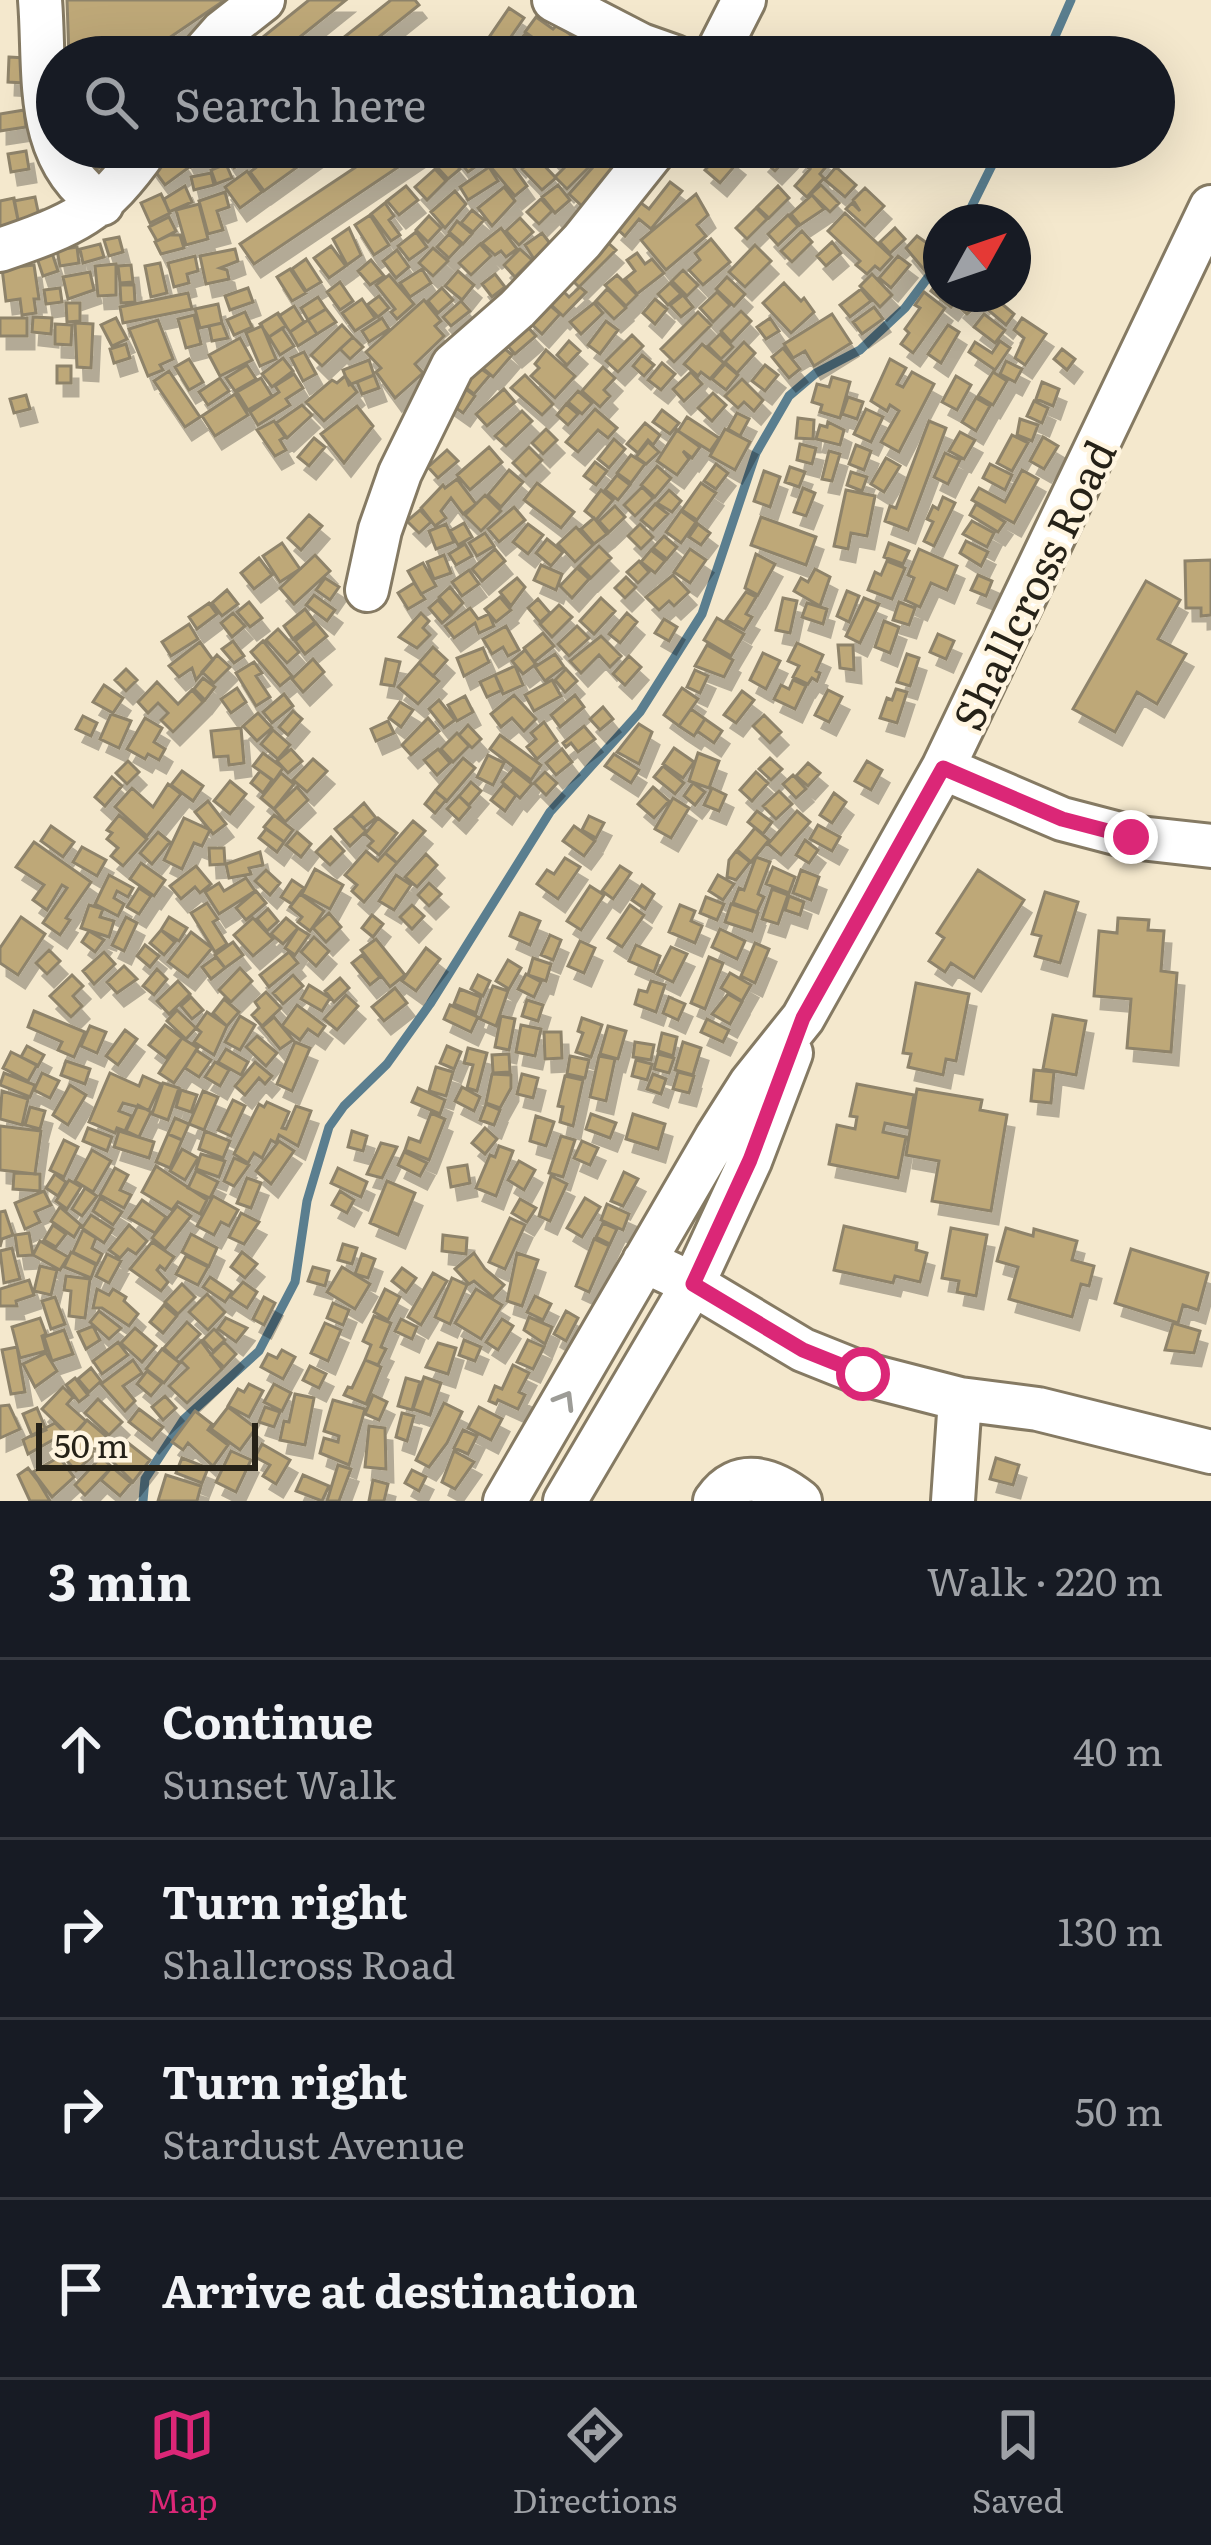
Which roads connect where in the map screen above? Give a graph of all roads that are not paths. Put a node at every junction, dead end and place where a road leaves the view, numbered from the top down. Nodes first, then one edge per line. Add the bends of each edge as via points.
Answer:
1 (40, 0) edge
2 (263, 0) edge
3 (554, 0) edge
4 (744, 0) edge
5 (42, 36) edge
6 (218, 36) edge
7 (624, 36) edge
8 (726, 36) edge
9 (64, 168) edge
10 (131, 168) edge
11 (640, 168) edge
12 (102, 204) junction
13 (1211, 207) edge
14 (0, 250) edge
15 (368, 590) dead end
16 (943, 768) junction
17 (1211, 846) edge
18 (803, 1018) junction
19 (644, 1261) junction
20 (693, 1284) junction
21 (960, 1399) junction
22 (1211, 1452) edge
23 (505, 1501) edge
24 (565, 1501) edge
25 (715, 1501) edge
26 (800, 1501) edge
27 (953, 1501) edge

1 - 5 street
2 - 6 street
3 - 7 street
4 - 8 street
9 - 12 street
10 - 12 street
11 - 15 street via 582,241 453,365 400,473
12 - 14 street
13 - 16 street, Shallcross Road
16 - 17 street via 1062,819
16 - 18 street, Shallcross Road
18 - 19 street, Shallcross Road via 751,1083
18 - 20 street, Shallcross Road
19 - 20 street
23 -> 19 street, Shallcross Road
20 - 21 street via 803,1350
20 - 24 street, Shallcross Road
21 - 22 street via 1038,1409
21 - 27 street
25 - 26 street via 741,1479 763,1478

